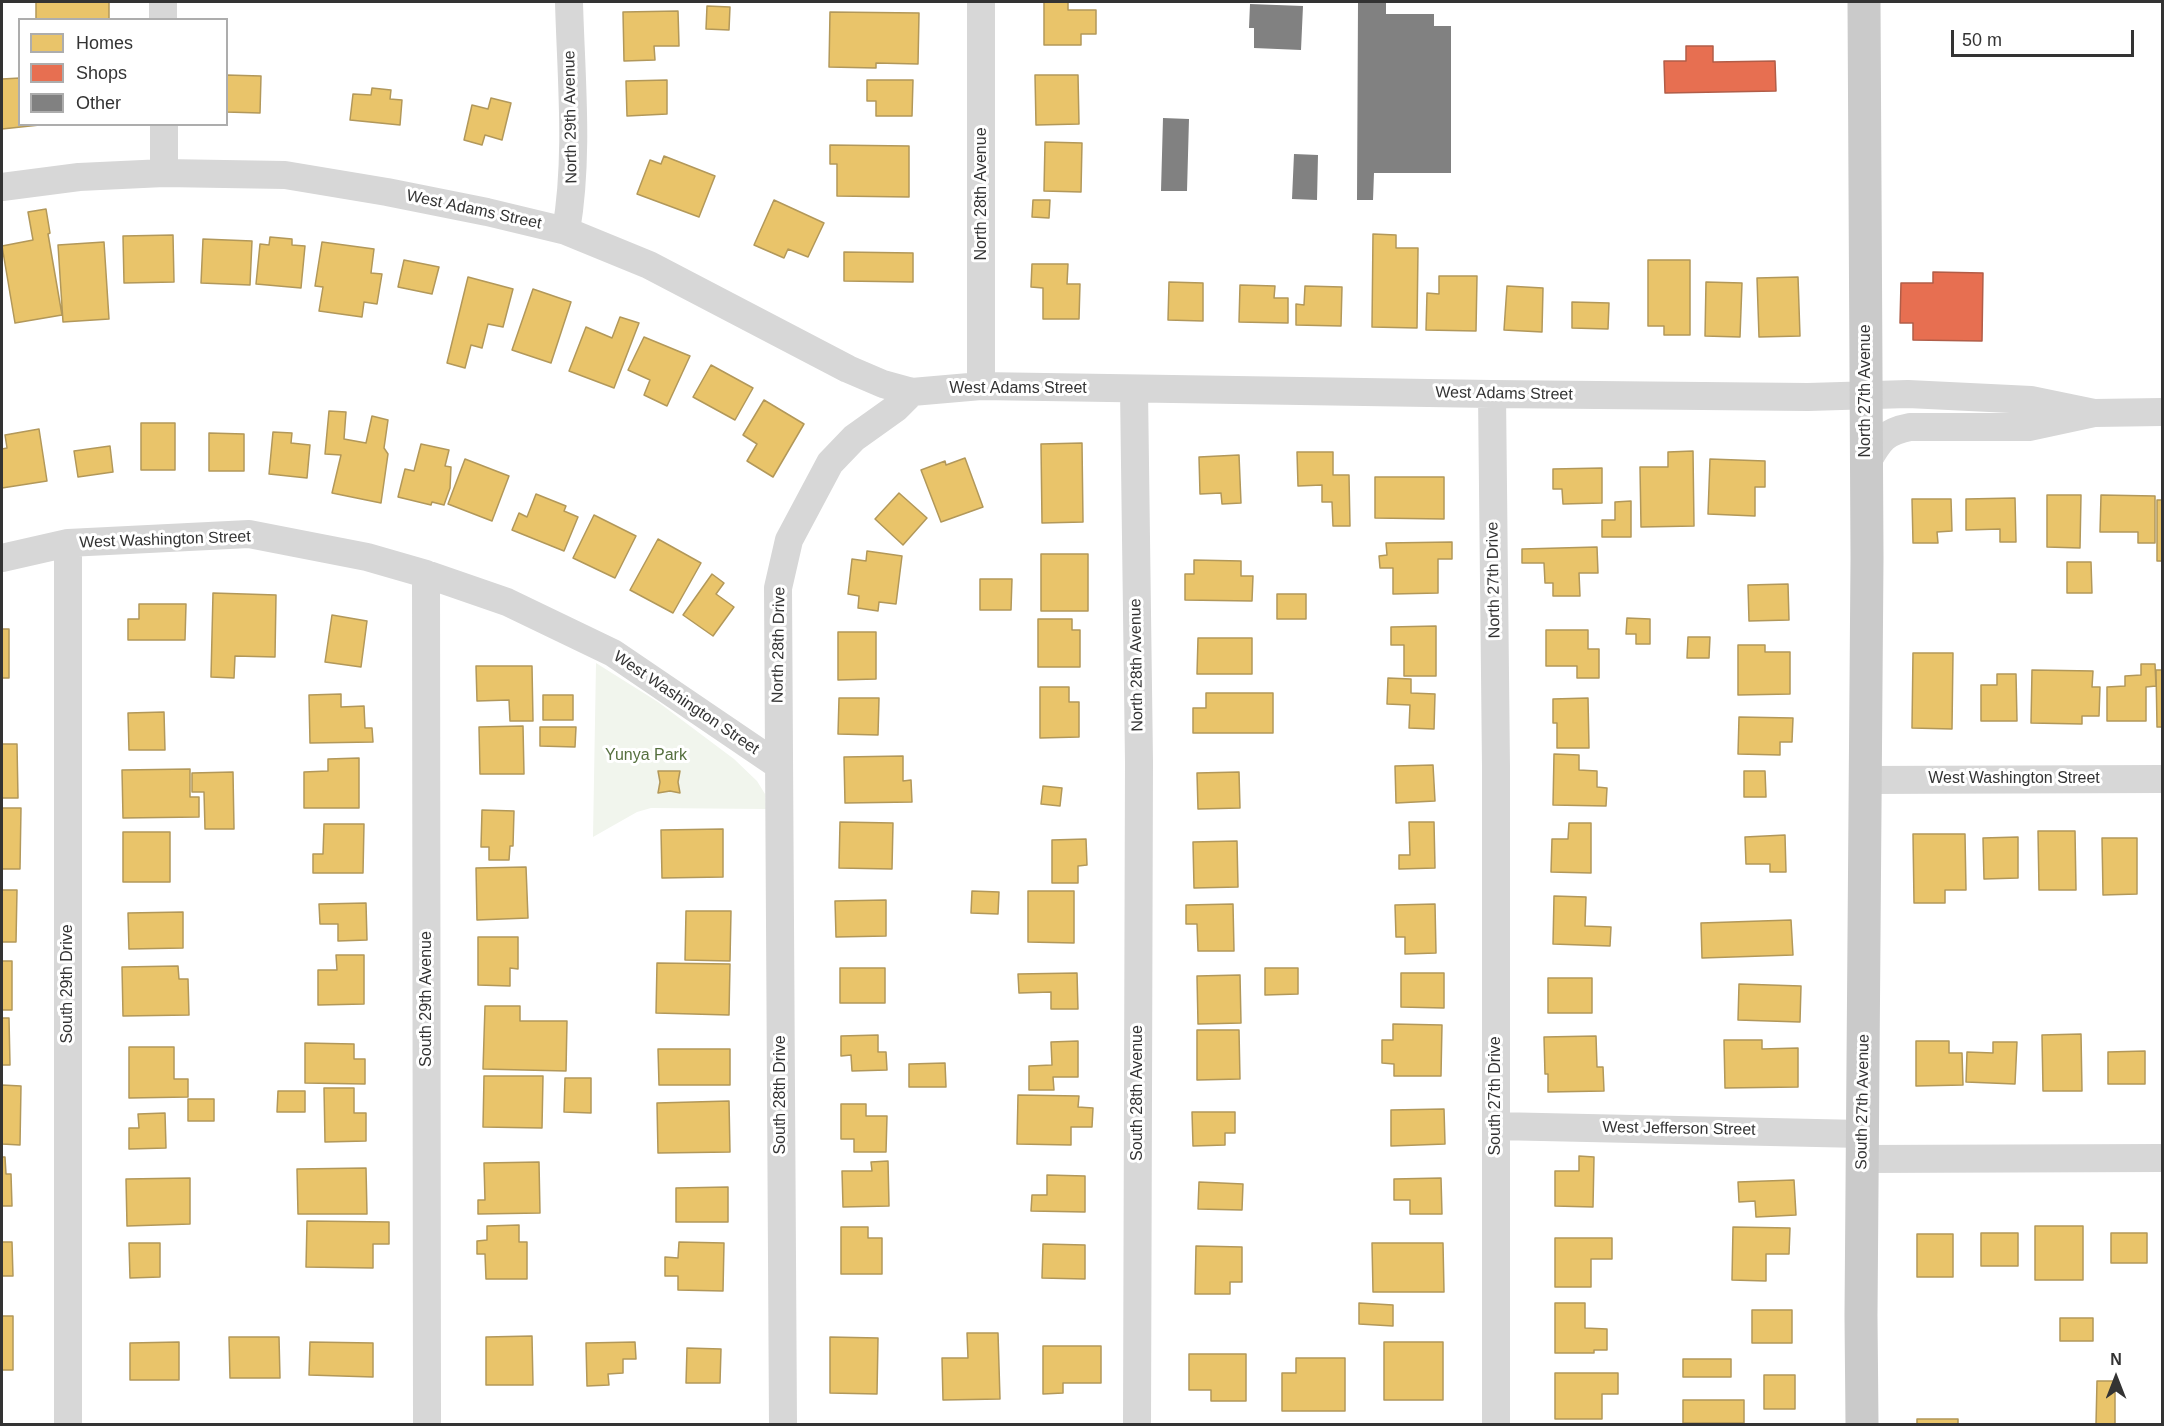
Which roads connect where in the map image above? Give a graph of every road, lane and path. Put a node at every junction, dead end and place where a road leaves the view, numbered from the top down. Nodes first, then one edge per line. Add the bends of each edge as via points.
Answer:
1 (164, 2) edge
2 (569, 2) edge
3 (981, 2) edge
4 (1864, 2) edge
5 (163, 18) edge
6 (164, 126) edge
7 (164, 173) junction
8 (2, 187) edge
9 (566, 231) junction
10 (981, 386) junction
11 (1134, 389) junction
12 (912, 392) junction
13 (1492, 394) junction
14 (1865, 395) junction
15 (2163, 412) edge
16 (2094, 413) junction
17 (1866, 464) junction
18 (68, 543) junction
19 (2, 558) edge
20 (426, 574) junction
21 (1139, 762) joint
22 (778, 765) junction
23 (1496, 767) joint
24 (2163, 779) edge
25 (1866, 780) junction
26 (1496, 1126) junction
27 (1863, 1146) junction
28 (2163, 1158) edge
29 (68, 1425) edge
30 (427, 1425) edge
31 (783, 1425) edge
32 (1137, 1425) edge
33 (1496, 1425) edge
34 (1862, 1425) edge

1 - 5 street
2 - 9 street, North 29th Avenue via 572,134 571,201
3 - 10 street, North 28th Avenue
4 - 14 main road, North 27th Avenue
6 - 7 street
7 - 8 street, West Adams Street via 78,177
7 - 9 street, West Adams Street via 285,175 387,192
9 - 12 street, West Adams Street via 649,265 848,369
10 - 11 street, West Adams Street
10 - 12 street, West Adams Street
11 - 13 street, West Adams Street
11 - 21 street, North 28th Avenue
12 - 22 street, North 28th Drive via 854,438 831,463 789,540 778,588
13 - 14 street, West Adams Street
13 - 23 street, North 27th Drive
14 - 16 street, West Adams Street via 2031,400
14 - 17 main road, North 27th Avenue
15 - 16 street, West Adams Street
16 - 17 street, West Adams Street via 2029,427 1895,429 1877,446
17 - 25 main road, North 27th Avenue
18 - 19 street, West Washington Street
18 - 20 street, West Washington Street via 249,534 367,557
18 - 29 street, South 29th Drive
20 - 22 street, West Washington Street via 507,602 613,653
20 - 30 street, South 29th Avenue
21 - 32 street, South 28th Avenue
22 - 31 street, South 28th Drive
23 - 26 street, South 27th Drive
24 - 25 street, West Washington Street
25 - 27 main road, South 27th Avenue
26 - 27 street, West Jefferson Street
26 - 33 street, South 27th Drive
27 - 28 street, West Jefferson Street
27 - 34 main road, South 27th Avenue

